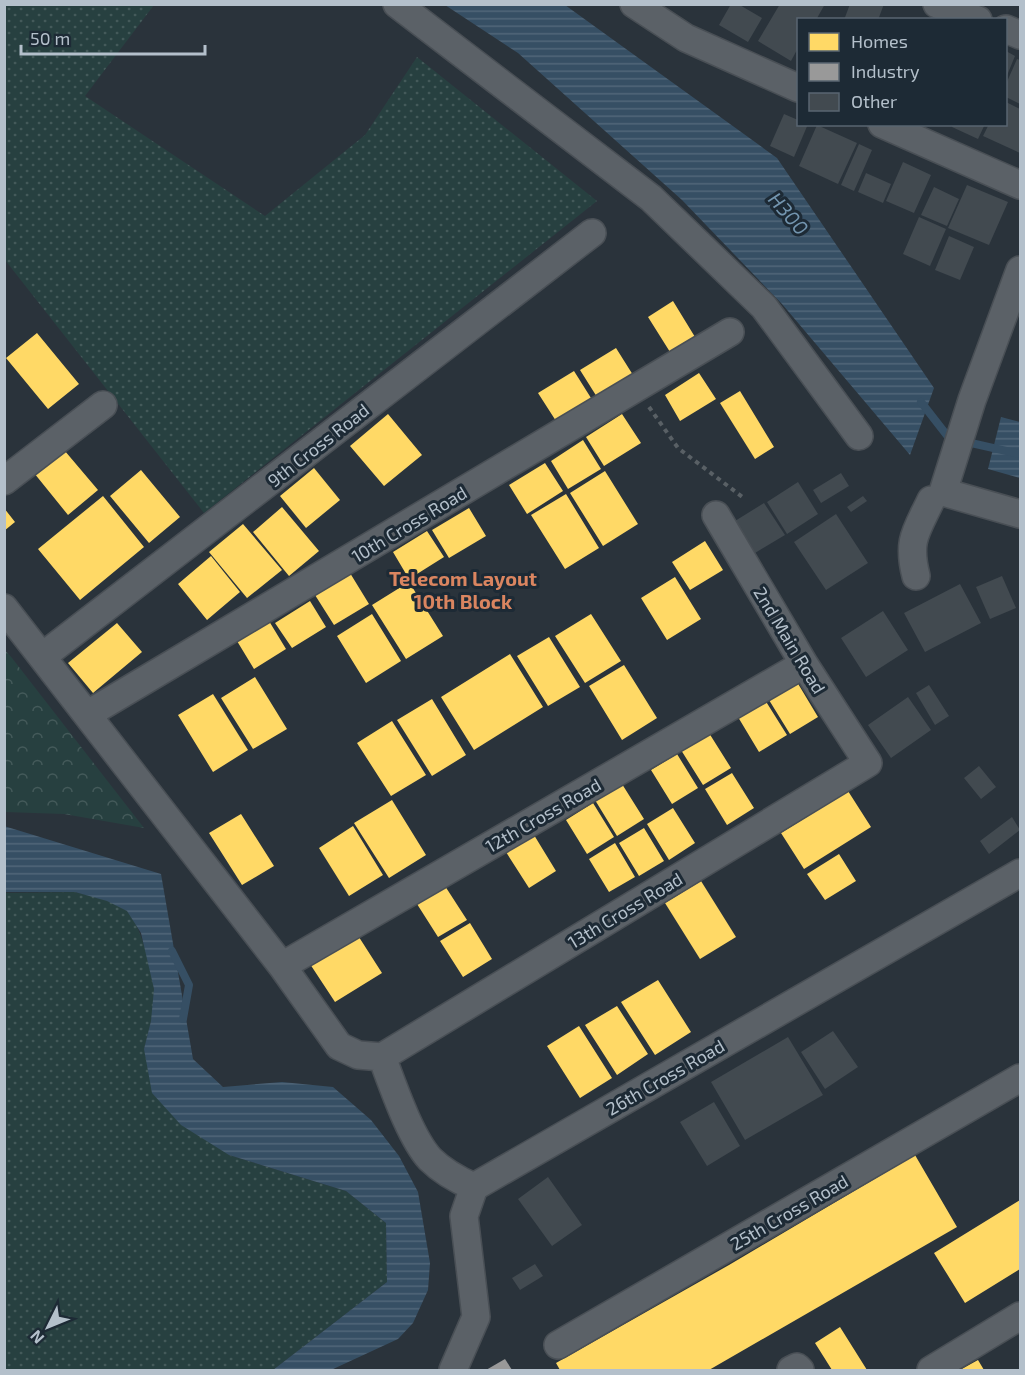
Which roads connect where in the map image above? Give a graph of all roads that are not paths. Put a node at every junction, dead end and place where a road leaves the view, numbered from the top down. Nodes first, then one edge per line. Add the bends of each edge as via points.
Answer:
1 (397, 4) edge
2 (634, 4) edge
3 (938, 4) edge
4 (973, 18) edge
5 (797, 88) edge
6 (887, 126) edge
7 (1020, 185) edge
8 (592, 233) dead end
9 (1020, 270) edge
10 (730, 333) dead end
11 (103, 405) dead end
12 (859, 436) dead end
13 (4, 481) edge
14 (931, 500) dead end
15 (1020, 514) edge
16 (716, 515) dead end
17 (916, 576) dead end
18 (4, 608) edge
19 (43, 656) junction
20 (804, 664) junction
21 (88, 714) junction
22 (867, 763) joint
23 (1020, 873) edge
24 (282, 966) junction
25 (382, 1057) junction
26 (1020, 1078) edge
27 (474, 1187) junction
28 (1020, 1316) edge
29 (558, 1345) dead end
30 (453, 1371) edge
31 (791, 1371) edge
32 (800, 1371) edge
33 (931, 1371) edge

1 - 12 street via 651,198 764,307
2 - 5 street via 686,38
3 - 4 street
6 - 7 street
8 - 19 street, 9th Cross Road
9 - 15 street via 943,492
10 - 21 street, 10th Cross Road
11 - 13 street
14 - 17 street via 912,540
16 - 20 street, 2nd Main Road
18 - 19 street
19 - 21 street
20 - 22 street, 2nd Main Road
20 - 24 street, 12th Cross Road
21 - 24 street
22 - 25 street, 13th Cross Road
23 - 27 street, 26th Cross Road
24 - 25 street via 339,1046 358,1055
25 - 27 street via 413,1131 429,1158 452,1177
26 - 29 street, 25th Cross Road
27 - 30 street via 465,1216 476,1317
28 - 33 street
31 - 32 street via 797,1367

